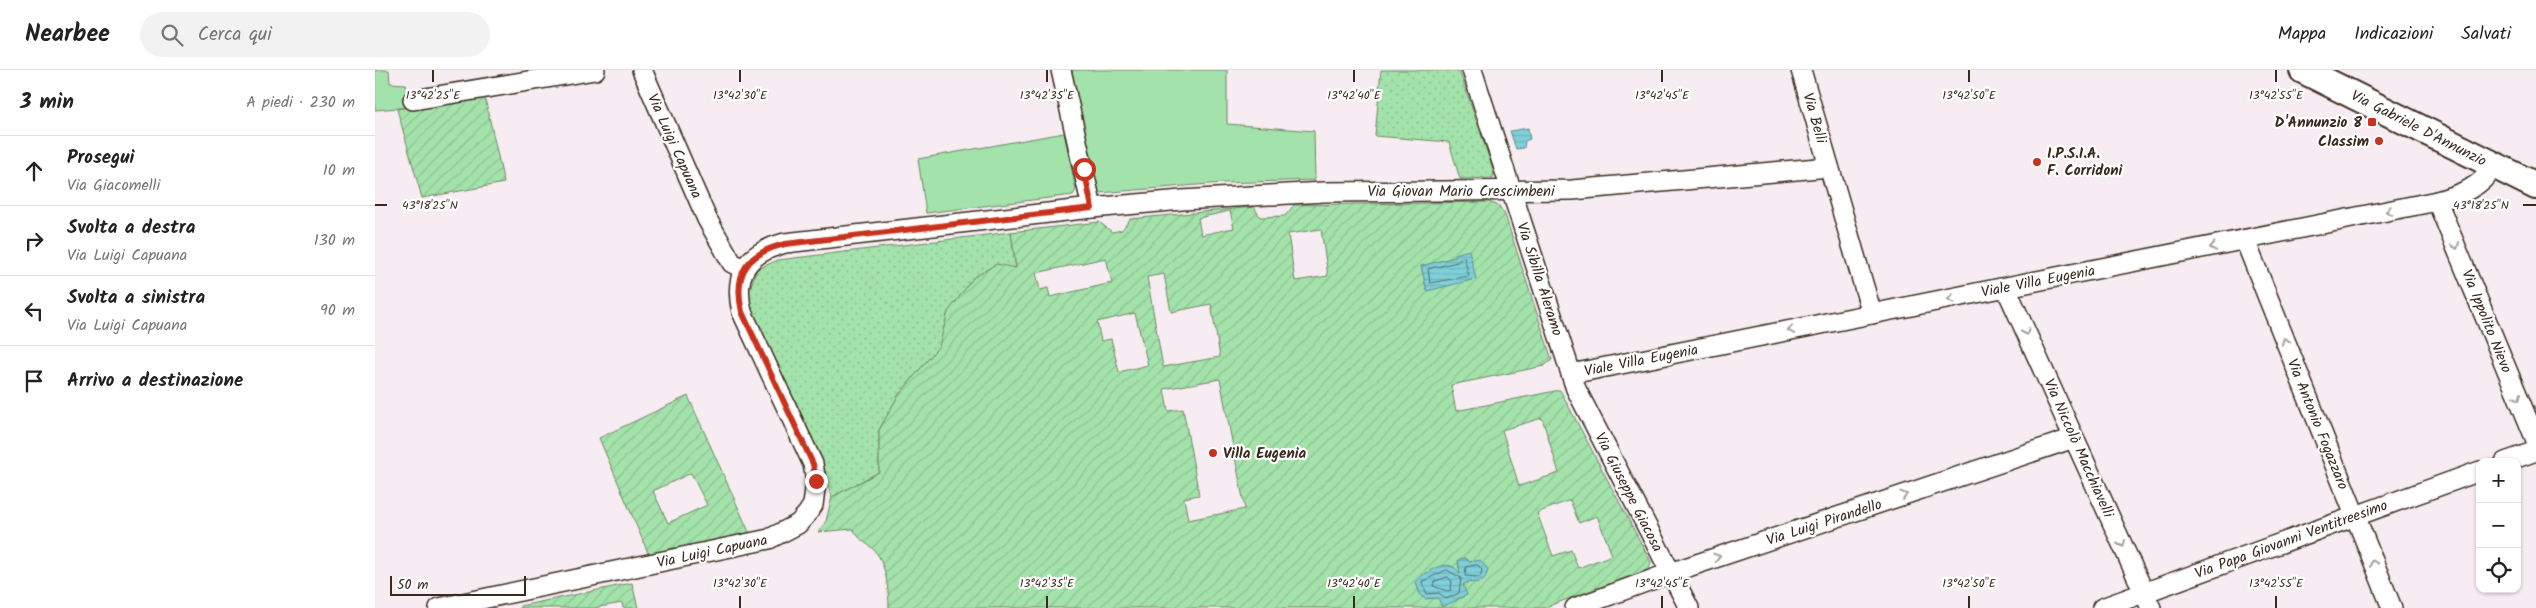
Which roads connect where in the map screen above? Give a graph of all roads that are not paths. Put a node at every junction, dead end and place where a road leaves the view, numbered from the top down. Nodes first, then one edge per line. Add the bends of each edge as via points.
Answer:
1 (595, 70) edge
2 (643, 70) edge
3 (1061, 70) edge
4 (1472, 70) edge
5 (1801, 70) edge
6 (2303, 70) edge
7 (413, 100) dead end
8 (2494, 165) junction
9 (1829, 166) junction
10 (2536, 186) edge
11 (1512, 192) junction
12 (2437, 201) junction
13 (1092, 208) junction
14 (2245, 240) junction
15 (744, 270) junction
16 (2006, 288) junction
17 (1872, 314) junction
18 (1571, 374) junction
19 (2074, 438) junction
20 (2536, 440) edge
21 (2536, 450) edge
22 (2515, 458) edge
23 (2476, 472) edge
24 (2354, 516) junction
25 (1670, 573) junction
26 (2147, 600) edge
27 (439, 608) edge
28 (1575, 608) edge
29 (1689, 608) edge
30 (2102, 608) edge
31 (2392, 608) edge

1 - 7 street
2 - 15 street, Via Luigi Capuana via 707,219 732,263
3 - 13 street
4 - 11 street, Via Sibilla Aleramo
5 - 9 street, Via Belli
6 - 8 main road, Via Gabriele D'Annunzio
8 - 10 main road, Via Gabriele D'Annunzio
8 - 12 street, Viale Villa Eugenia via 2479,185
9 - 11 street, Via Giovan Mario Crescimbeni via 1572,190
9 - 17 street, Via Belli
11 - 13 street, Via Giovan Mario Crescimbeni via 1273,194
11 - 18 street, Via Sibilla Aleramo
12 -> 14 street, Viale Villa Eugenia
12 -> 20 street, Via Ippolito Nievo
13 - 15 street via 785,244 769,247 757,254 748,261
14 -> 16 street, Viale Villa Eugenia
24 -> 14 street, Via Antonio Fogazzaro
15 - 27 street, Via Luigi Capuana via 739,289 742,312 813,464 815,495 807,514 785,532 769,539
16 -> 17 street, Viale Villa Eugenia
16 -> 19 street, Via Niccolò Macchiavelli
17 -> 18 street, Viale Villa Eugenia
18 - 25 street, Via Giuseppe Giacosa
25 -> 19 street, Via Luigi Pirandello
19 -> 26 street, Via Niccolò Macchiavelli
21 - 22 street
23 - 24 street, Via Papa Giovanni Ventitreesimo
24 - 26 street, Via Papa Giovanni Ventitreesimo
31 -> 24 street, Via Antonio Fogazzaro
25 - 28 street, Via Luigi Pirandello
25 - 29 street, Via Giuseppe Giacosa
26 - 30 street, Via Papa Giovanni Ventitreesimo

